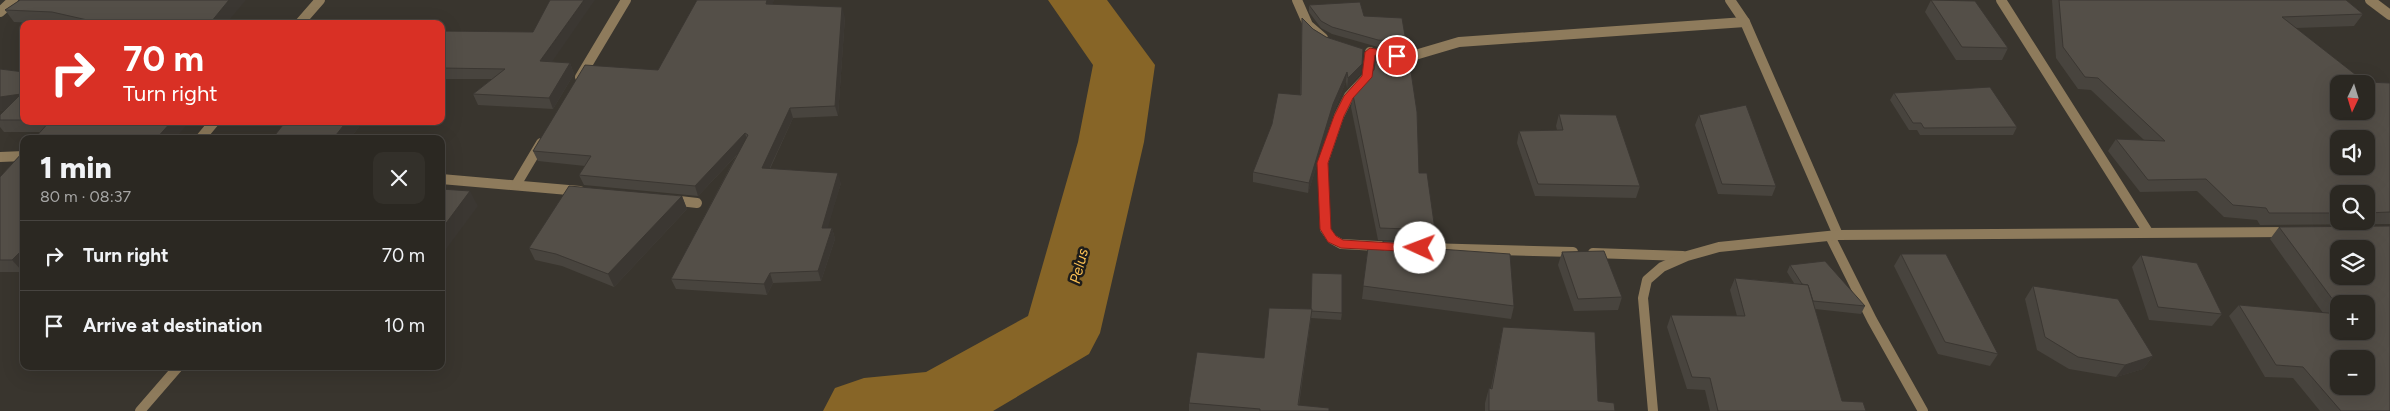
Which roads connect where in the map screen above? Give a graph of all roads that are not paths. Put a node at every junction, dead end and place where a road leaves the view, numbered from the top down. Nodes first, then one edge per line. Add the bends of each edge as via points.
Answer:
1 (13, 0) edge
2 (320, 0) edge
3 (626, 0) edge
4 (1298, 0) edge
5 (1730, 0) edge
6 (2001, 0) edge
7 (2370, 0) edge
8 (0, 12) edge
9 (2390, 15) edge
10 (302, 20) edge
11 (1745, 22) junction
12 (1332, 44) edge
13 (577, 82) edge
14 (212, 125) edge
15 (547, 134) edge
16 (203, 135) edge
17 (0, 157) edge
18 (20, 159) edge
19 (445, 179) edge
20 (516, 185) junction
21 (592, 192) edge
22 (658, 199) edge
23 (696, 203) dead end
24 (2148, 232) junction
25 (2300, 232) edge
26 (1834, 236) junction
27 (1687, 256) junction
28 (175, 370) edge
29 (140, 411) edge
30 (1653, 411) edge
31 (1923, 411) edge

1 - 8 street
2 - 10 street
3 - 13 street
4 - 12 street via 1308,24
5 - 11 street
6 - 24 street
7 - 9 street
11 - 26 street
11 - 27 street via 1459,42 1407,57 1375,52 1367,77 1349,96 1339,116 1323,163 1325,229 1332,239 1341,244
14 - 16 street
15 - 20 street
17 - 18 street
19 - 20 street
20 - 21 street
22 - 23 street
24 - 25 street
24 - 26 street
26 - 27 street via 1719,247
26 - 31 street via 1872,320
27 - 30 street via 1662,267 1647,280 1643,298
28 - 29 street

